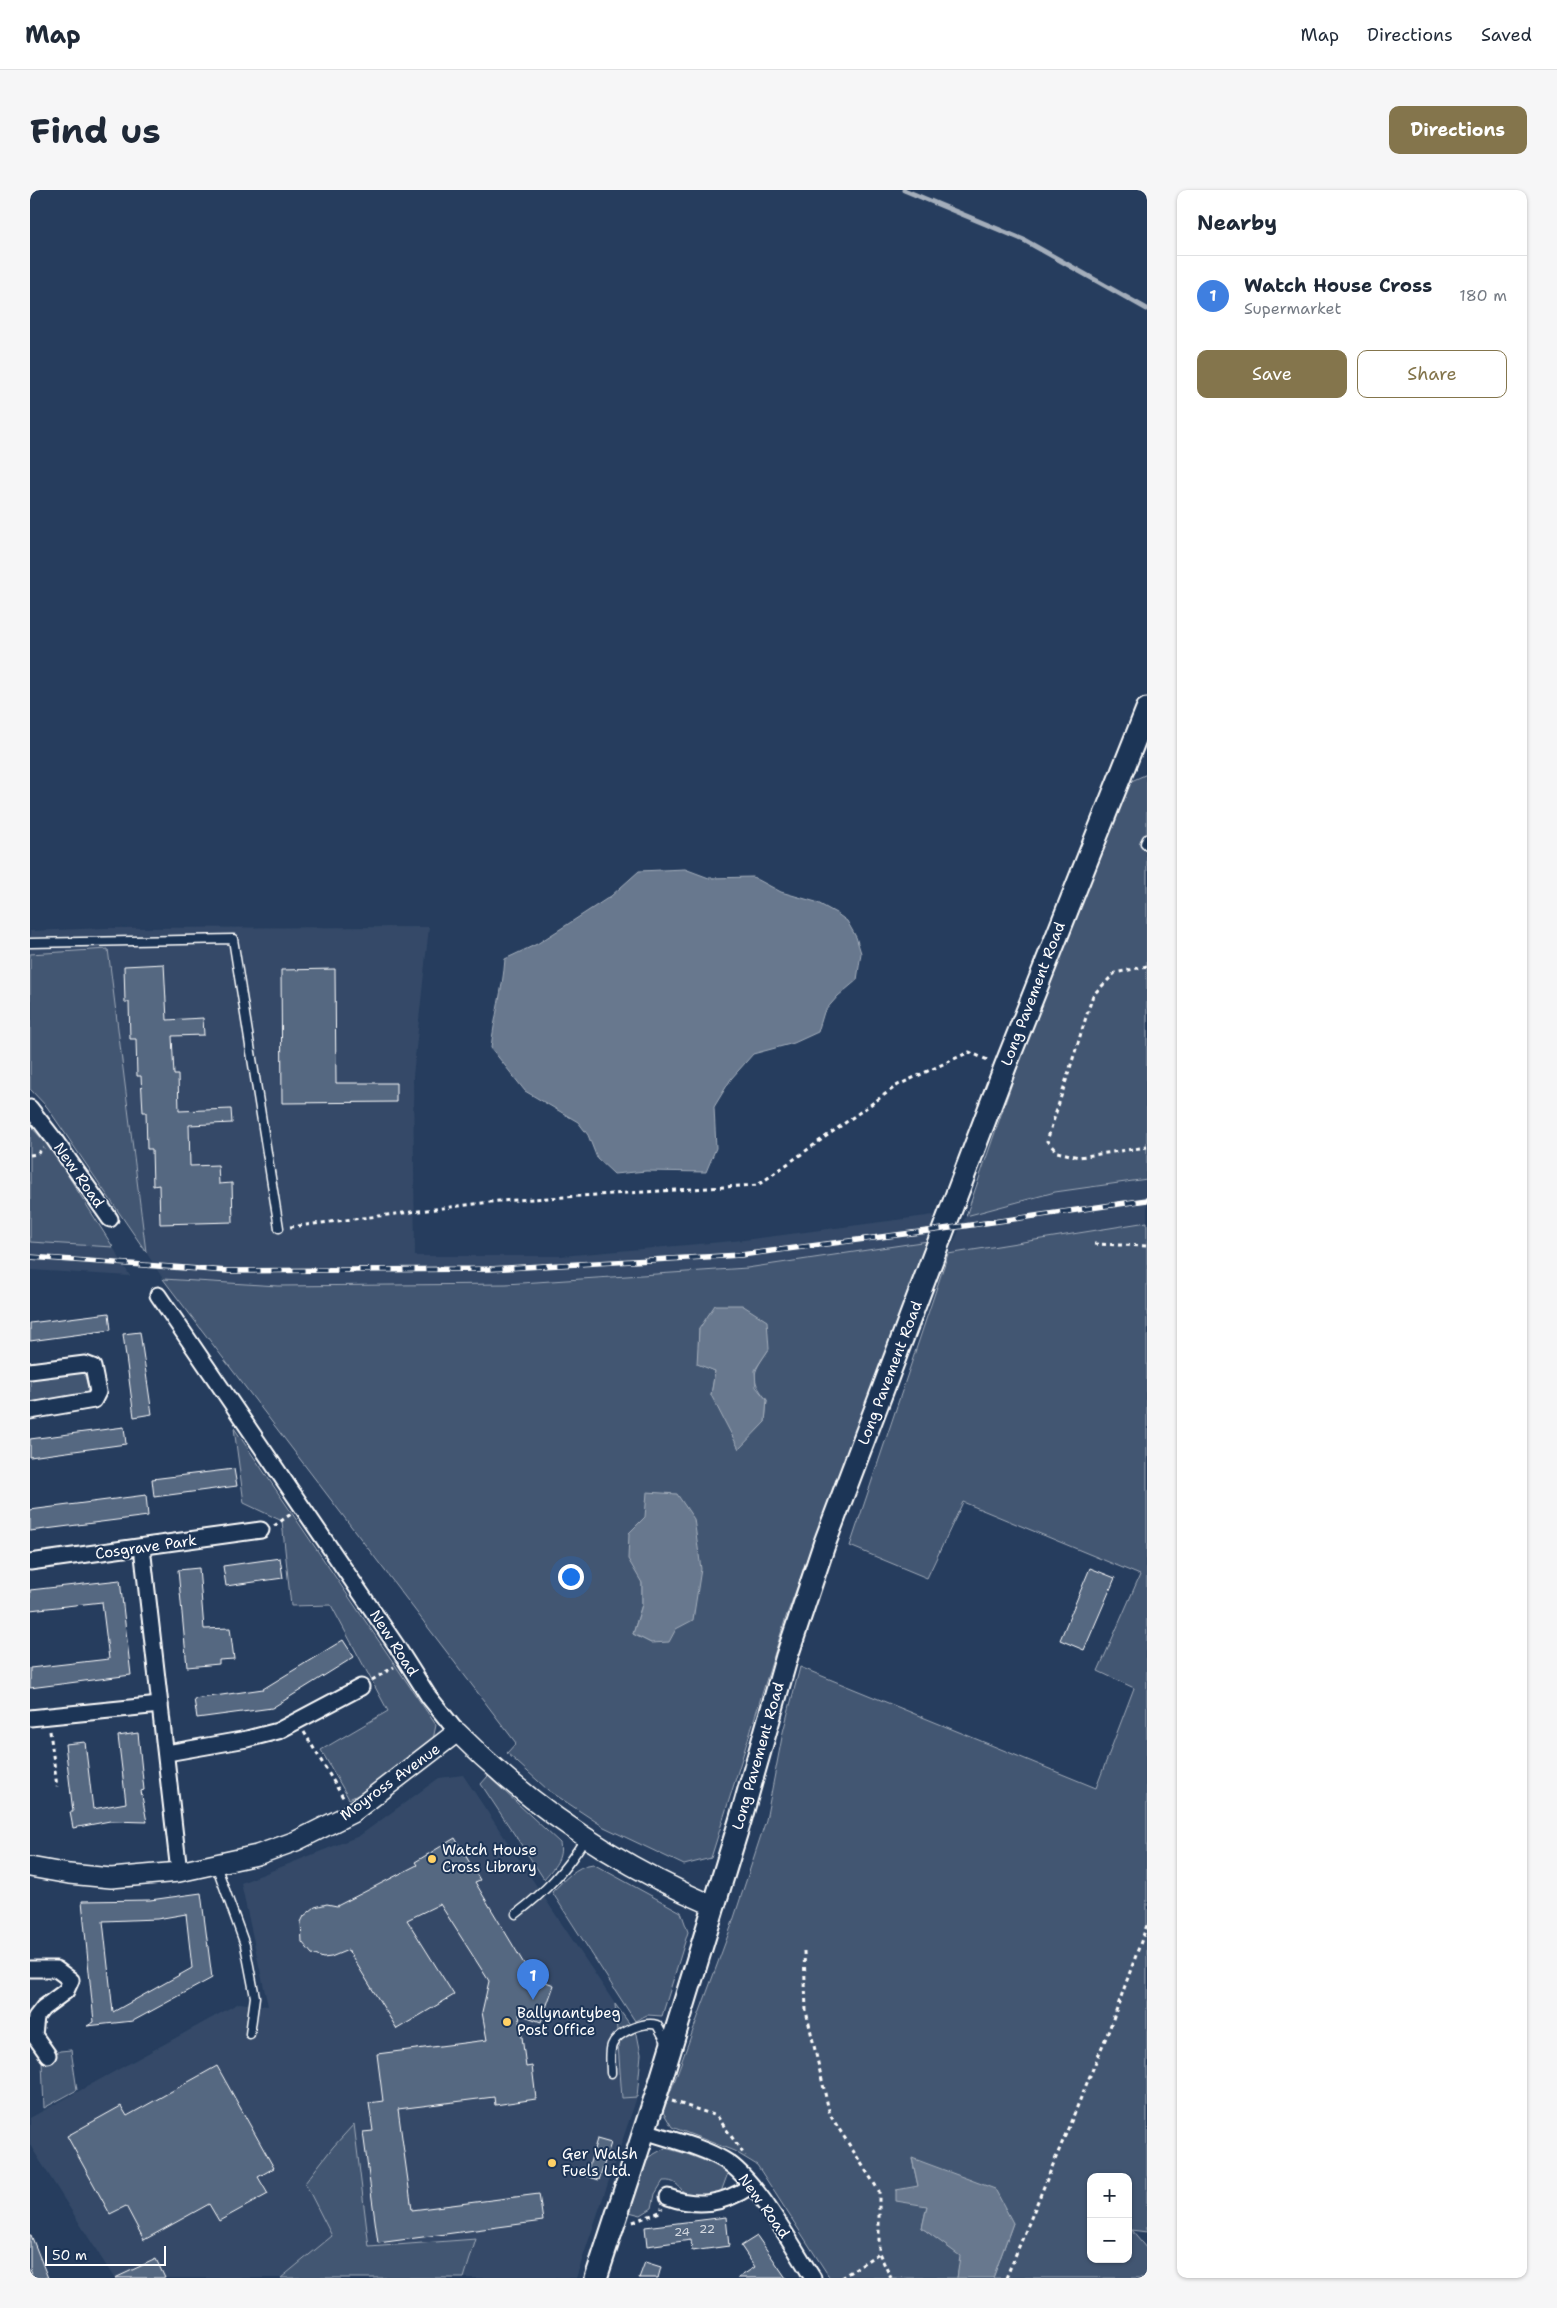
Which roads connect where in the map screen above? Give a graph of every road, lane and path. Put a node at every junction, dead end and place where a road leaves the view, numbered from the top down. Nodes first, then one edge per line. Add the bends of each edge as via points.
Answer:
1 (1147, 709) edge
2 (1147, 838) edge
3 (1147, 845) edge
4 (30, 943) edge
5 (1147, 966) edge
6 (1005, 1067) junction
7 (30, 1108) edge
8 (1147, 1147) edge
9 (110, 1219) dead end
10 (279, 1228) joint
11 (1094, 1244) dead end
12 (1147, 1246) edge
13 (158, 1295) dead end
14 (30, 1371) edge
15 (30, 1411) edge
16 (302, 1506) junction
17 (261, 1530) joint
18 (142, 1548) junction
19 (30, 1562) edge
20 (405, 1660) junction
21 (361, 1687) joint
22 (160, 1704) junction
23 (48, 1716) junction
24 (30, 1718) edge
25 (297, 1721) junction
26 (457, 1732) junction
27 (167, 1753) junction
28 (57, 1787) dead end
29 (352, 1813) junction
30 (585, 1839) junction
31 (216, 1865) junction
32 (30, 1866) edge
33 (179, 1872) junction
34 (714, 1906) junction
35 (516, 1914) dead end
36 (1147, 1925) edge
37 (804, 1951) dead end
38 (30, 1969) edge
39 (250, 2034) dead end
40 (670, 2050) junction
41 (48, 2055) dead end
42 (610, 2073) dead end
43 (656, 2095) junction
44 (645, 2131) junction
45 (740, 2172) junction
46 (751, 2186) junction
47 (668, 2197) joint
48 (613, 2228) junction
49 (879, 2253) junction
50 (596, 2278) edge
51 (813, 2278) edge
52 (841, 2278) edge
53 (891, 2278) edge
54 (1006, 2278) edge

1 - 6 main road, Long Pavement Road via 1137,744
2 - 3 lane
4 - 10 lane via 233,939
5 - 8 path via 1115,973 1093,995 1046,1141 1057,1152 1079,1157
6 - 10 path via 969,1052 898,1085 758,1185 500,1201
6 - 34 main road, Long Pavement Road via 824,1545 786,1656
7 - 9 street, New Road
11 - 12 path
13 - 16 street, New Road
14 - 15 street via 85,1364 93,1367 98,1392 94,1400
16 - 17 path via 272,1527
16 - 20 street, New Road
17 - 18 street, Cosgrave Park
18 - 19 street, Cosgrave Park
18 - 22 street
20 - 21 path
20 - 26 street, New Road
21 - 25 street
22 - 23 street
22 - 27 street
23 - 24 street
23 - 28 path
25 - 27 street via 264,1736
25 - 29 path
26 - 29 street, Moyross Avenue
26 - 30 street, New Road via 485,1761
27 - 33 street
29 - 31 street, Moyross Avenue via 296,1841
30 - 34 street, New Road via 671,1887
30 - 35 lane via 560,1876
31 - 33 street, Moyross Avenue
31 - 39 lane via 244,1945 255,1996
32 - 33 street, Moyross Avenue via 110,1878
34 - 40 main road, Long Pavement Road
36 - 54 path via 1110,2030
37 - 49 path via 806,2011 830,2115 879,2191
38 - 41 street via 56,1969 71,1980 66,1991 36,2017 34,2035
40 - 42 lane via 657,2025 643,2025 614,2041
40 - 43 main road, Long Pavement Road
43 - 44 main road, Long Pavement Road
43 - 45 path via 717,2116 749,2162
44 - 45 street, New Road via 706,2151
44 - 48 main road, Long Pavement Road
45 - 46 street, New Road
46 - 47 street via 720,2202 686,2203
46 - 51 street, New Road
47 - 48 path via 660,2212
48 - 50 main road, Long Pavement Road
49 - 52 path
49 - 53 path

